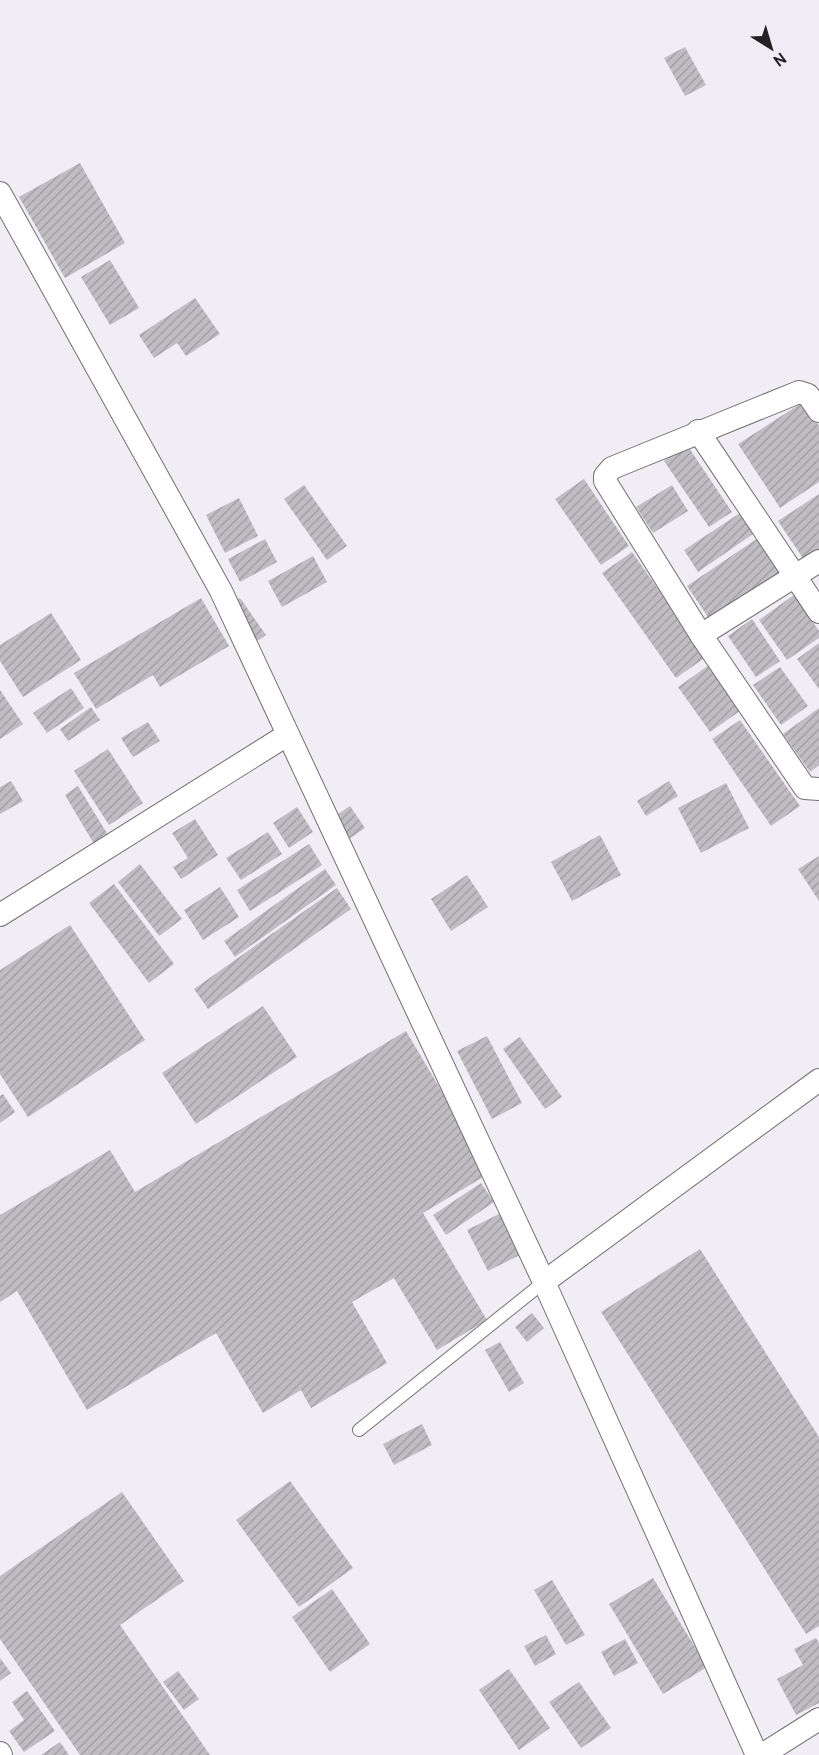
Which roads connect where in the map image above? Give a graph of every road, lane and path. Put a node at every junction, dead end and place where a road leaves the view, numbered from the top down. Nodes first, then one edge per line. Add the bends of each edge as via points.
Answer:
1 (0, 193) edge
2 (819, 411) edge
3 (698, 431) junction
4 (819, 561) edge
5 (795, 576) junction
6 (819, 612) edge
7 (701, 635) junction
8 (287, 735) junction
9 (819, 789) edge
10 (0, 915) edge
11 (819, 1080) edge
12 (544, 1282) junction
13 (359, 1430) dead end
14 (819, 1719) edge
15 (757, 1755) edge
16 (762, 1755) edge

1 - 8 street via 221,591
2 - 3 street via 808,394 799,392
3 - 5 street
3 - 7 street via 612,468 605,482
4 - 5 street
5 - 6 street
5 - 7 street
7 - 9 street via 806,788
8 - 10 street
8 - 12 street
11 - 12 street
12 - 13 lane
12 - 15 street
14 - 16 street

